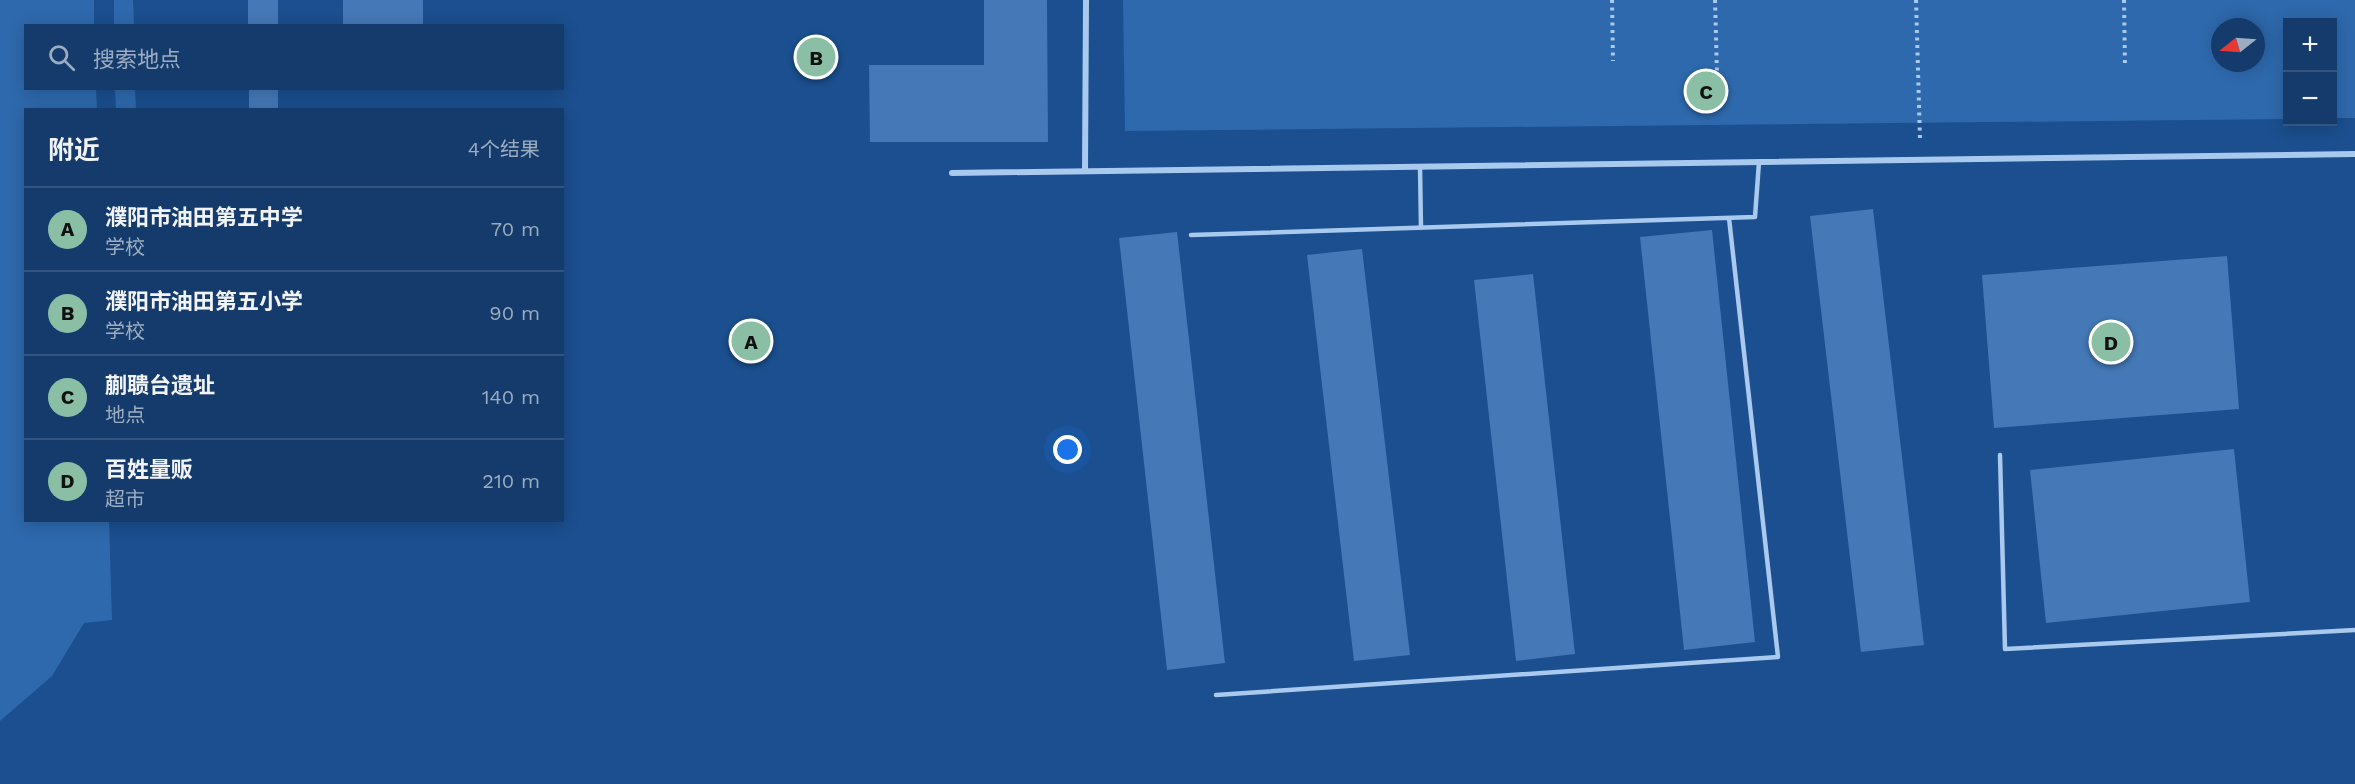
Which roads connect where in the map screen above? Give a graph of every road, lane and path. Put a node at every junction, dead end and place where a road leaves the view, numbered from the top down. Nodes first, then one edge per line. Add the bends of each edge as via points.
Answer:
1 (1086, 0) edge
2 (1612, 0) edge
3 (1715, 0) edge
4 (1916, 0) edge
5 (2124, 0) edge
6 (1613, 61) dead end
7 (2125, 67) dead end
8 (1717, 74) dead end
9 (2355, 154) edge
10 (1920, 160) junction
11 (1759, 162) junction
12 (1420, 167) junction
13 (1085, 171) junction
14 (952, 173) dead end
15 (1729, 218) junction
16 (1421, 228) junction
17 (1191, 235) dead end
18 (2000, 454) dead end
19 (2355, 630) edge
20 (1216, 695) dead end

1 - 13 street
2 - 6 path
3 - 8 path
4 - 10 path
5 - 7 path
9 - 10 street
10 - 11 street
11 - 12 street
11 - 15 lane via 1755,218
12 - 13 street
12 - 16 lane
13 - 14 street
15 - 16 lane
15 - 20 lane via 1778,657
16 - 17 lane
18 - 19 lane via 2005,649

